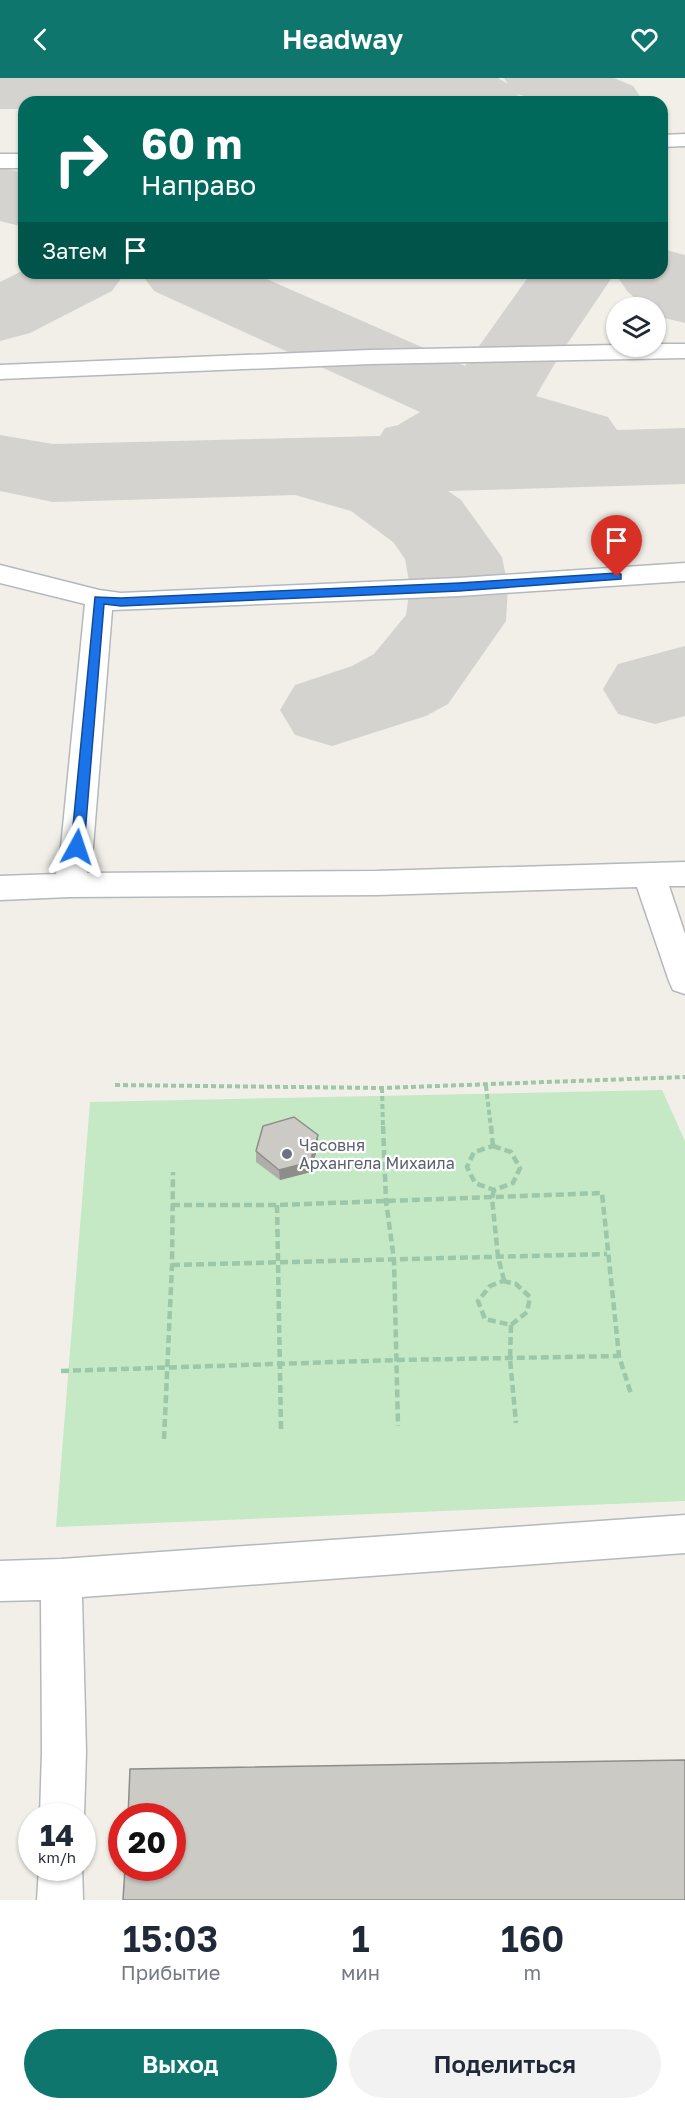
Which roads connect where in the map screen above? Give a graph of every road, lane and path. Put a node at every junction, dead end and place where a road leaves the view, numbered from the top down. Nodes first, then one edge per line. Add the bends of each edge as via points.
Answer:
1 (685, 140) edge
2 (668, 141) edge
3 (0, 161) edge
4 (18, 161) edge
5 (685, 351) edge
6 (0, 372) edge
7 (685, 572) edge
8 (0, 574) edge
9 (99, 599) junction
10 (685, 874) edge
11 (648, 875) junction
12 (69, 885) junction
13 (0, 888) edge
14 (685, 981) edge
15 (685, 1077) edge
16 (115, 1085) dead end
17 (486, 1086) junction
18 (382, 1088) junction
19 (493, 1146) junction
20 (173, 1172) dead end
21 (494, 1190) junction
22 (492, 1198) junction
23 (386, 1201) junction
24 (172, 1205) junction
25 (277, 1205) junction
26 (607, 1254) junction
27 (498, 1257) junction
28 (394, 1260) junction
29 (277, 1263) junction
30 (172, 1265) junction
31 (504, 1281) junction
32 (511, 1325) junction
33 (619, 1356) junction
34 (510, 1359) junction
35 (397, 1360) junction
36 (282, 1365) junction
37 (168, 1370) junction
38 (61, 1371) dead end
39 (631, 1394) dead end
40 (516, 1423) dead end
41 (398, 1426) dead end
42 (281, 1430) dead end
43 (164, 1439) dead end
44 (685, 1534) edge
45 (61, 1579) junction
46 (0, 1581) edge
47 (62, 1803) edge
48 (61, 1881) edge
49 (60, 1900) edge

1 - 2 lane
3 - 4 lane
5 - 6 lane via 370,357
7 - 9 lane via 447,588 121,602
8 - 9 lane
9 - 12 lane via 77,847
10 - 11 lane
11 - 12 lane via 404,883
11 - 14 lane
12 - 13 lane
15 - 17 path
16 - 18 path
17 - 18 path
17 - 19 path
18 - 23 path
19 - 21 path via 511,1152 520,1168 513,1183
19 - 21 path via 474,1152 467,1167 475,1183
20 - 24 path
21 - 22 path
22 - 23 path
22 - 26 path via 602,1193
22 - 27 path
23 - 25 path
23 - 28 path
24 - 25 path
24 - 30 path
25 - 29 path
26 - 27 path
26 - 33 path
27 - 28 path
27 - 31 path
28 - 29 path
28 - 35 path
29 - 30 path
29 - 36 path
30 - 37 path
31 - 32 path via 519,1284 530,1297 527,1312
31 - 32 path via 488,1286 478,1301 486,1319
32 - 34 path
33 - 34 path
33 - 39 path
34 - 35 path
34 - 40 path
35 - 36 path
35 - 41 path
36 - 37 path
36 - 42 path
37 - 38 path
37 - 43 path
44 - 45 lane
45 - 46 lane
45 - 47 lane
48 - 49 lane

